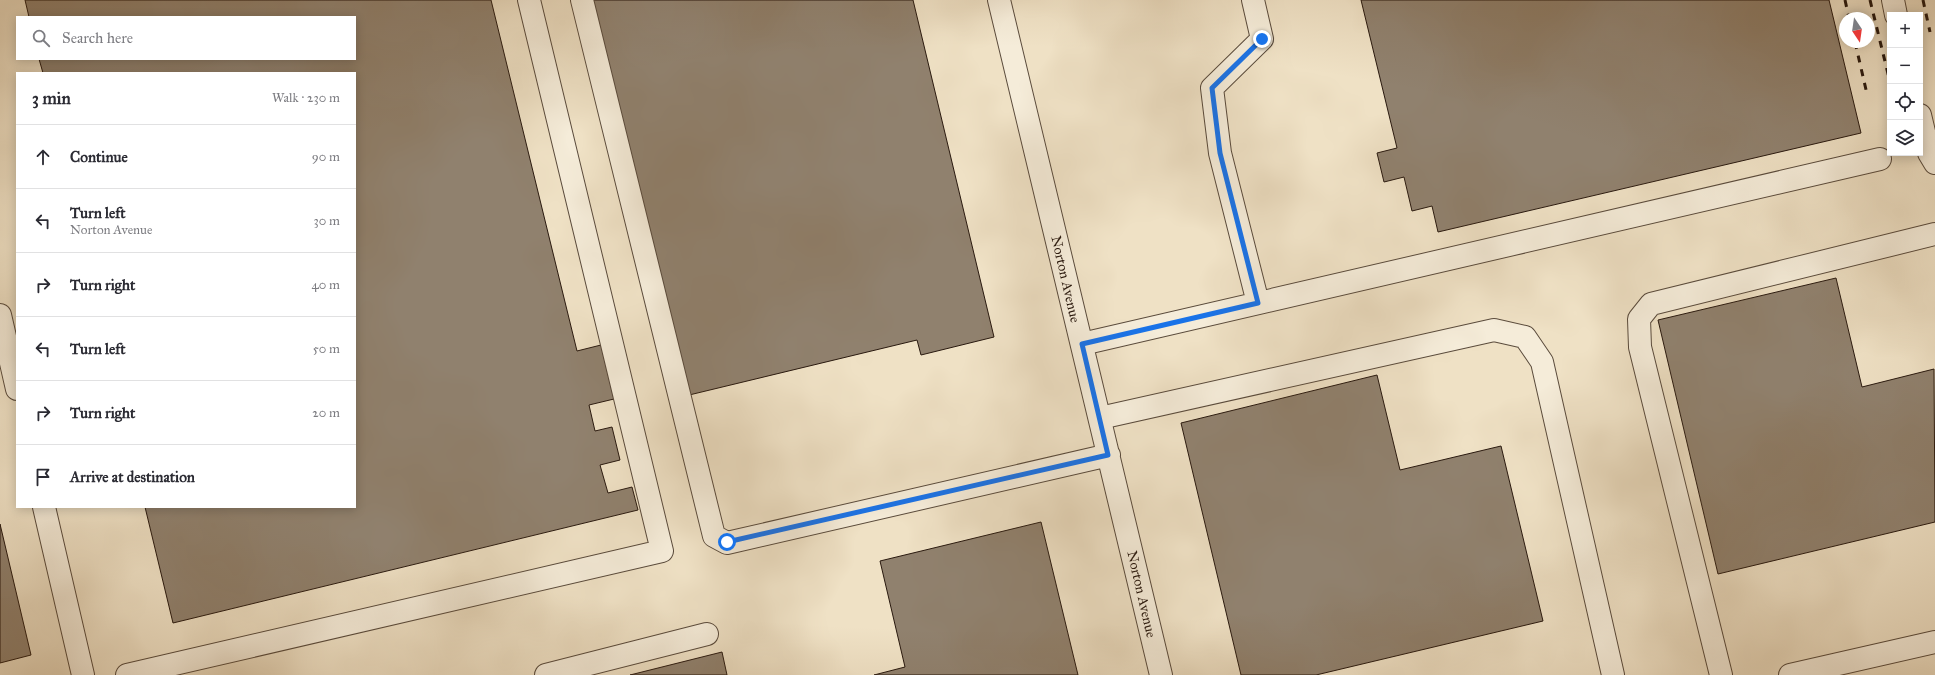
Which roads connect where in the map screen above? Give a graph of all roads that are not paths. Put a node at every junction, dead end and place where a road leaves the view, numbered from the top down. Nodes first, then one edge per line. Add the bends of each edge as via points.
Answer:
1 (529, 0) edge
2 (582, 0) edge
3 (999, 0) edge
4 (1252, 0) edge
5 (1893, 0) edge
6 (1895, 12) edge
7 (1921, 120) edge
8 (1880, 159) dead end
9 (1935, 162) edge
10 (1935, 234) edge
11 (1258, 303) junction
12 (0, 315) edge
13 (1082, 344) junction
14 (16, 385) edge
15 (1100, 418) junction
16 (1108, 455) junction
17 (44, 508) edge
18 (707, 634) dead end
19 (1935, 642) edge
20 (1850, 669) edge
21 (83, 675) edge
22 (127, 675) edge
23 (546, 675) edge
24 (1161, 675) edge
25 (1613, 675) edge
26 (1721, 675) edge
27 (1790, 675) edge

1 - 22 street via 662,551
2 - 16 street via 714,536 727,542
3 - 13 street, Norton Avenue
4 - 11 street via 1262,39 1212,88 1220,153
5 - 6 street
7 - 9 street via 1929,153
8 - 11 street
10 - 26 street via 1650,304 1639,319 1640,347
11 - 13 street
12 - 14 street
13 - 15 street, Norton Avenue
15 - 16 street, Norton Avenue
15 - 25 street via 1494,330 1525,337 1542,362
16 - 24 street, Norton Avenue
17 - 21 street
18 - 23 street
19 - 20 street
20 - 27 street

